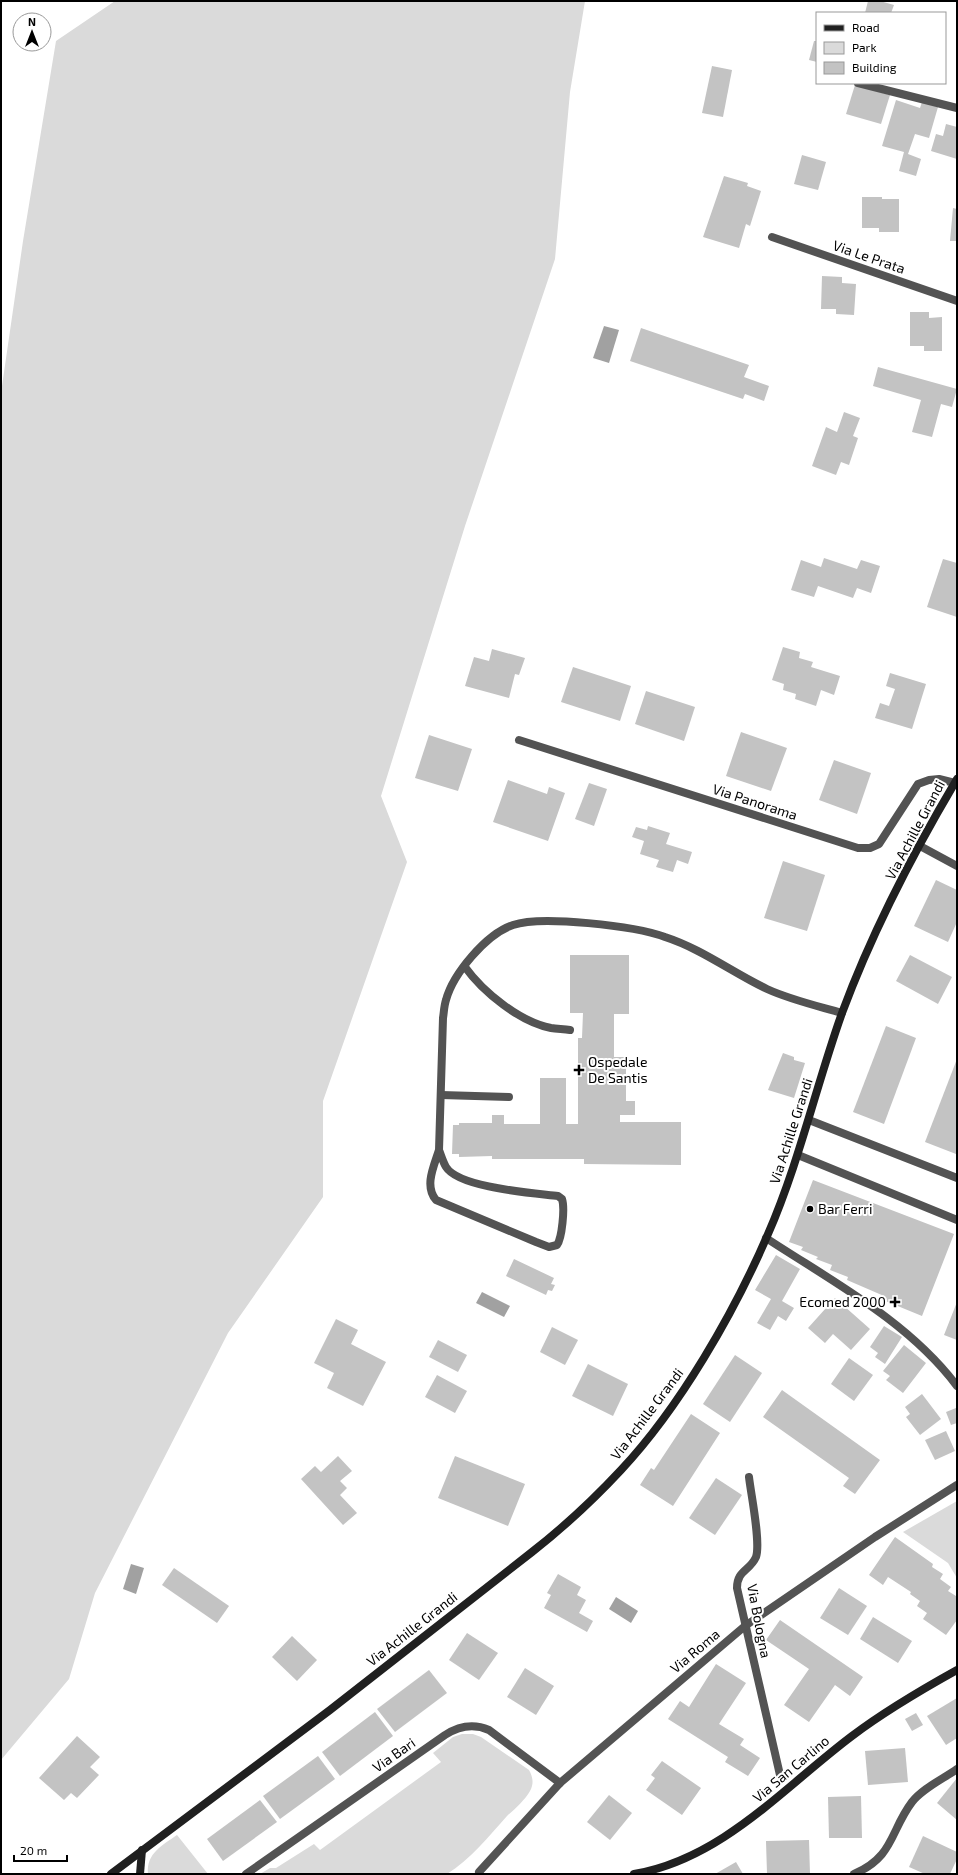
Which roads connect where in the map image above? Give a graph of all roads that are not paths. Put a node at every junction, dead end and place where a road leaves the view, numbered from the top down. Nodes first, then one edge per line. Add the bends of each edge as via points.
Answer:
1 (862, 84) edge
2 (957, 108) edge
3 (772, 237) dead end
4 (957, 301) edge
5 (519, 740) dead end
6 (956, 781) edge
7 (920, 846) junction
8 (957, 866) edge
9 (465, 967) junction
10 (842, 1013) junction
11 (570, 1030) dead end
12 (441, 1095) junction
13 (509, 1097) dead end
14 (809, 1120) junction
15 (439, 1150) junction
16 (798, 1155) junction
17 (957, 1178) edge
18 (957, 1220) edge
19 (766, 1238) junction
20 (957, 1386) edge
21 (749, 1477) dead end
22 (957, 1485) edge
23 (745, 1626) junction
24 (957, 1670) edge
25 (957, 1769) edge
26 (780, 1776) dead end
27 (560, 1783) junction
28 (142, 1850) junction
29 (479, 1872) dead end
30 (111, 1874) edge
31 (140, 1874) edge
32 (246, 1874) edge
33 (639, 1874) edge
34 (854, 1874) edge

1 - 2 street
3 - 4 street, Via Le Prata
5 - 6 street, Via Panorama via 858,848 870,848 879,844 918,784 934,779
6 - 7 street, Via Achille Grandi
7 - 8 street
7 - 10 street, Via Achille Grandi via 878,929
9 - 10 street via 475,953 496,934 527,921 604,926 665,936 768,990
9 - 11 street via 495,999 520,1015 550,1028
9 - 12 street via 446,1000 443,1018
10 - 14 street, Via Achille Grandi
12 - 13 street
12 - 15 street
14 - 16 street, Via Achille Grandi
14 - 17 street
15 - 15 street via 446,1168 464,1180 483,1186 558,1196 562,1199 557,1245 549,1247 436,1200 431,1194 430,1185
16 - 18 street
16 - 19 street, Via Achille Grandi
19 - 20 street via 890,1320 926,1351
19 - 28 street, Via Achille Grandi via 739,1295 688,1381 647,1440 610,1482 532,1552 336,1705
21 - 23 street, Via Bologna via 757,1551 752,1563 741,1573 737,1584
22 - 23 street, Via Roma via 875,1537
23 - 26 street, Via Bologna
23 - 27 street, Via Roma
24 - 33 street, Via San Carlino via 877,1718 826,1756 768,1806 710,1845 676,1862
25 - 34 street via 913,1801 884,1853 875,1862
27 - 29 street, Via Roma
27 - 32 street, Via Bari via 489,1730 478,1726 457,1728
28 - 30 street, Via Achille Grandi
28 - 31 street

